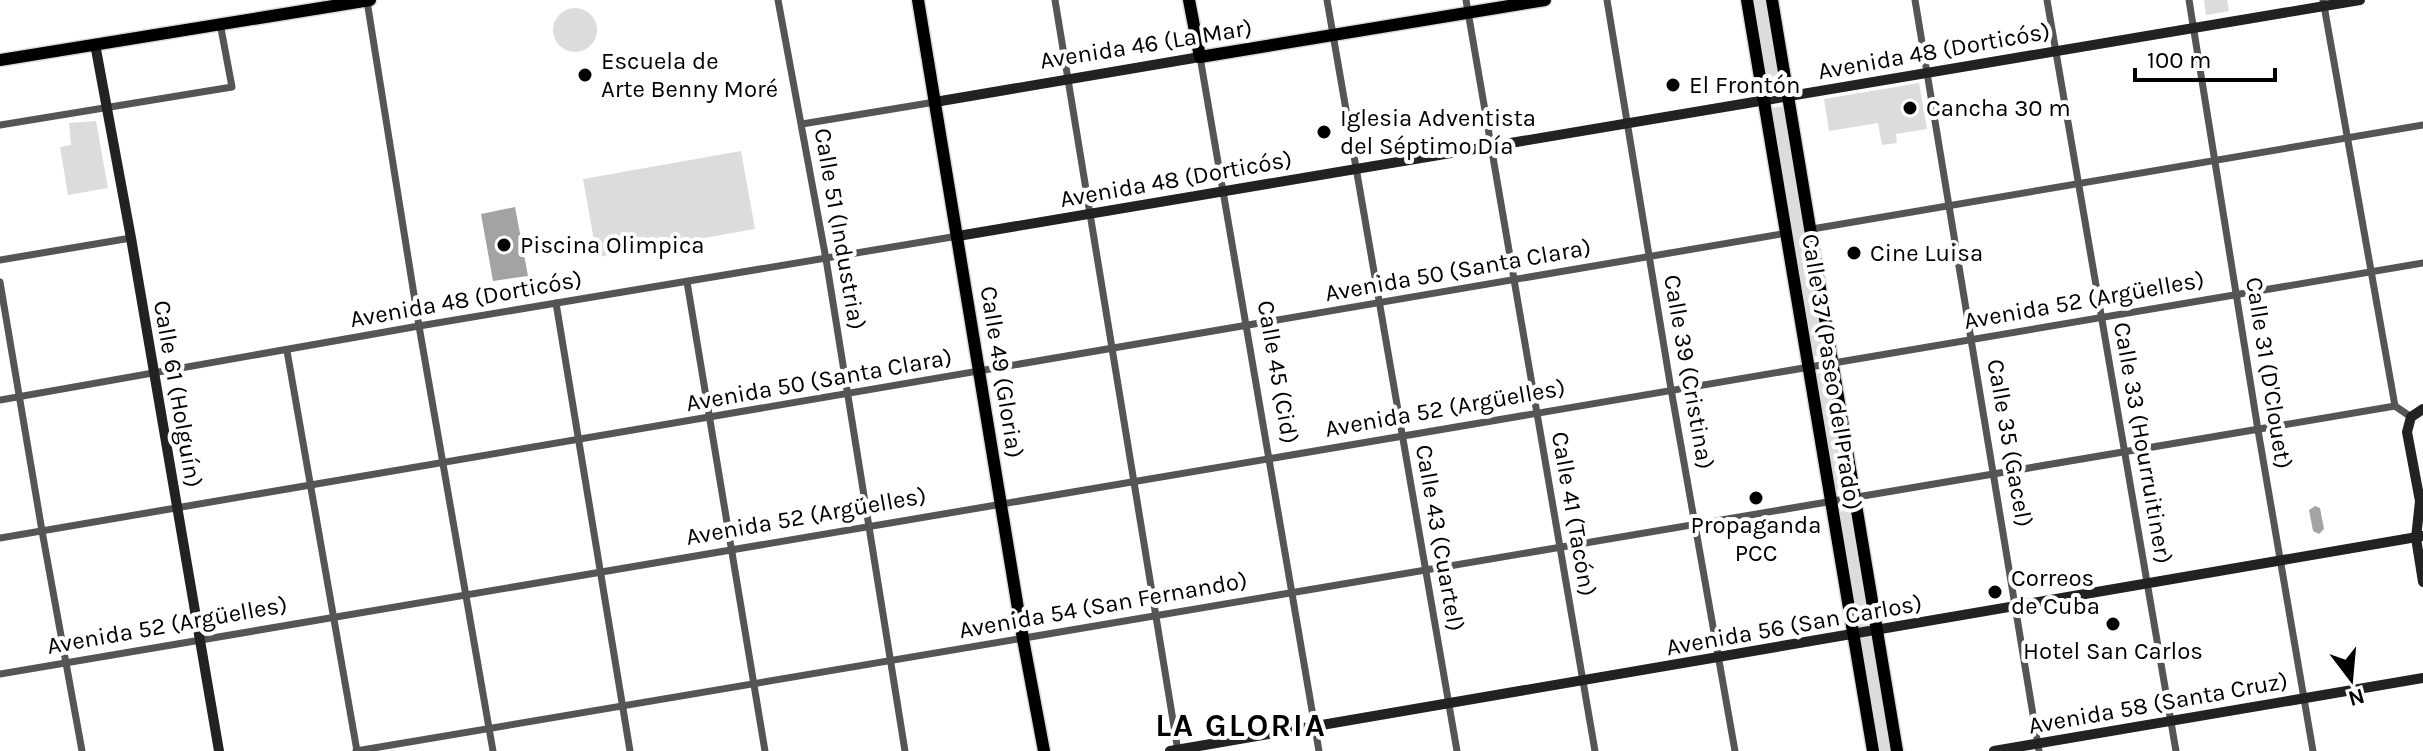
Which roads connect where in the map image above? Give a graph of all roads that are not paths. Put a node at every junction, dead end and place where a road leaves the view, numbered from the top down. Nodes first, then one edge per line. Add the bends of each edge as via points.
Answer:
1 (368, 0) edge
2 (778, 0) edge
3 (918, 0) edge
4 (1055, 0) edge
5 (1189, 0) edge
6 (1327, 0) edge
7 (1545, 0) edge
8 (1607, 0) edge
9 (1747, 0) edge
10 (1772, 0) edge
11 (1915, 0) edge
12 (2047, 0) edge
13 (2189, 0) edge
14 (2360, 0) edge
15 (2324, 3) edge
16 (1468, 6) edge
17 (220, 23) junction
18 (2193, 28) junction
19 (1334, 35) junction
20 (95, 44) junction
21 (2055, 51) junction
22 (1200, 57) junction
23 (0, 60) edge
24 (1927, 73) junction
25 (1069, 79) junction
26 (1789, 96) junction
27 (1763, 100) junction
28 (935, 102) junction
29 (108, 107) junction
30 (1627, 123) junction
31 (802, 124) junction
32 (0, 125) edge
33 (2423, 125) edge
34 (2348, 138) junction
35 (1490, 146) junction
36 (2214, 160) junction
37 (1357, 169) junction
38 (2076, 184) junction
39 (1225, 191) junction
40 (1949, 206) junction
41 (1090, 214) junction
42 (1812, 229) junction
43 (1787, 233) junction
44 (958, 236) junction
45 (131, 238) junction
46 (1649, 257) junction
47 (826, 259) junction
48 (0, 260) edge
49 (2423, 263) edge
50 (2371, 272) junction
51 (1515, 280) junction
52 (0, 282) edge
53 (687, 282) junction
54 (2236, 294) junction
55 (556, 303) junction
56 (1380, 304) junction
57 (2100, 317) junction
58 (419, 326) junction
59 (1248, 326) junction
60 (1972, 339) junction
61 (1113, 350) junction
62 (287, 351) junction
63 (1834, 362) junction
64 (1810, 366) junction
65 (980, 373) junction
66 (154, 374) junction
67 (1671, 389) junction
68 (849, 395) junction
69 (20, 397) junction
70 (0, 400) edge
71 (2395, 406) junction
72 (2423, 409) edge
73 (1536, 412) junction
74 (2411, 417) junction
75 (710, 418) junction
76 (2258, 430) junction
77 (1402, 435) junction
78 (578, 441) junction
79 (2125, 452) junction
80 (1270, 458) junction
81 (442, 464) junction
82 (1995, 475) junction
83 (1133, 481) junction
84 (310, 486) junction
85 (1856, 499) junction
86 (1001, 503) junction
87 (1830, 503) junction
88 (2422, 503) edge
89 (177, 508) junction
90 (870, 526) junction
91 (1695, 526) junction
92 (42, 531) junction
93 (2419, 537) edge
94 (0, 538) edge
95 (731, 549) junction
96 (1559, 549) junction
97 (2281, 562) junction
98 (1426, 571) junction
99 (600, 572) junction
100 (2423, 582) edge
101 (2148, 584) junction
102 (467, 594) junction
103 (1293, 594) junction
104 (2017, 606) junction
105 (335, 617) junction
106 (1155, 617) junction
107 (1878, 631) junction
108 (1853, 636) junction
109 (1023, 639) junction
110 (199, 640) junction
111 (1720, 658) junction
112 (67, 662) junction
113 (890, 662) junction
114 (0, 674) edge
115 (2423, 678) edge
116 (1583, 681) junction
117 (753, 684) junction
118 (2305, 698) junction
119 (1448, 704) junction
120 (622, 707) junction
121 (2171, 721) junction
122 (1315, 726) junction
123 (489, 729) junction
124 (2038, 747) edge
125 (82, 751) edge
126 (219, 751) edge
127 (357, 751) edge
128 (493, 751) edge
129 (630, 751) edge
130 (765, 751) edge
131 (905, 751) edge
132 (1044, 751) edge
133 (1176, 751) edge
134 (1319, 751) edge
135 (1457, 751) edge
136 (1595, 751) edge
137 (1735, 751) edge
138 (1873, 751) edge
139 (1897, 751) edge
140 (1994, 751) edge
141 (2176, 751) edge
142 (2313, 751) edge

1 - 17 main road
1 - 58 street
2 - 31 street, Calle 51 (Industria)
3 - 28 main road, Calle 49 (Gloria)
4 - 25 street
5 - 22 main road, Calle 45 (Cid)
6 - 19 street, Calle 43 (Cuartel)
7 - 16 main road, Avenida 46 (La Mar)
8 - 30 street, Calle 39 (Cristina)
9 - 27 main road, Calle 37 (Paseo del Prado)
10 - 26 main road, Calle 37 (Paseo del Prado)
11 - 24 street, Calle 35 (Gacel)
12 - 21 street, Calle 33 (Hourruitiner)
13 - 18 street, Calle 31 (D'Clouet)
14 - 15 street, Avenida 48 (Dorticós)
15 - 18 street, Avenida 48 (Dorticós)
15 - 34 street
16 - 19 main road, Avenida 46 (La Mar)
16 - 35 street, Calle 41 (Tacón)
17 - 20 main road
17 - 29 street via 232,87
18 - 21 street, Avenida 48 (Dorticós)
18 - 36 street, Calle 31 (D'Clouet)
19 - 22 main road, Avenida 46 (La Mar)
19 - 37 street, Calle 43 (Cuartel)
20 - 23 main road
20 - 29 street, Calle 61 (Holguín)
21 - 24 street, Avenida 48 (Dorticós)
21 - 38 street, Calle 33 (Hourruitiner)
22 - 25 street, Avenida 46 (La Mar)
22 - 39 street, Calle 45 (Cid)
24 - 26 street, Avenida 48 (Dorticós)
24 - 40 street, Calle 35 (Gacel)
25 - 28 street, Avenida 46 (La Mar)
25 - 41 street
26 - 27 street, Avenida 48 (Dorticós)
26 - 42 main road, Calle 37 (Paseo del Prado)
27 - 30 street, Avenida 48 (Dorticós)
27 - 43 main road, Calle 37 (Paseo del Prado)
28 - 31 street, Avenida 46 (La Mar)
28 - 44 main road, Calle 49 (Gloria)
29 - 32 street
29 - 45 street, Calle 61 (Holguín)
30 - 35 street, Avenida 48 (Dorticós)
30 - 46 street, Calle 39 (Cristina)
31 - 47 street, Calle 51 (Industria)
33 - 34 street
34 - 36 street
34 - 50 street
35 - 37 street, Avenida 48 (Dorticós)
35 - 51 street, Calle 41 (Tacón)
36 - 38 street
36 - 54 street, Calle 31 (D'Clouet)
37 - 39 street, Avenida 48 (Dorticós)
37 - 56 street, Calle 43 (Cuartel)
38 - 40 street
38 - 57 street, Calle 33 (Hourruitiner)
39 - 41 street, Avenida 48 (Dorticós)
39 - 59 street, Calle 45 (Cid)
40 - 42 street
40 - 60 street, Calle 35 (Gacel)
41 - 44 street, Avenida 48 (Dorticós)
41 - 61 street
42 - 63 main road, Calle 37 (Paseo del Prado)
43 - 46 street, Avenida 50 (Santa Clara)
43 - 64 main road, Calle 37 (Paseo del Prado)
44 - 47 street, Avenida 48 (Dorticós)
44 - 65 main road, Calle 49 (Gloria)
45 - 48 street
45 - 66 street, Calle 61 (Holguín)
46 - 51 street, Avenida 50 (Santa Clara)
46 - 67 street, Calle 39 (Cristina)
47 - 53 street, Avenida 48 (Dorticós)
47 - 68 street, Calle 51 (Industria)
49 - 50 street, Avenida 52 (Argüelles)
50 - 54 street, Avenida 52 (Argüelles)
50 - 71 street
51 - 56 street, Avenida 50 (Santa Clara)
51 - 73 street, Calle 41 (Tacón)
52 - 69 street
53 - 55 street, Avenida 48 (Dorticós)
53 - 75 street
54 - 57 street, Avenida 52 (Argüelles)
54 - 76 street, Calle 31 (D'Clouet)
55 - 58 street, Avenida 48 (Dorticós)
55 - 78 street
56 - 59 street, Avenida 50 (Santa Clara)
56 - 77 street, Calle 43 (Cuartel)
57 - 60 street, Avenida 52 (Argüelles)
57 - 79 street, Calle 33 (Hourruitiner)
58 - 62 street, Avenida 48 (Dorticós)
58 - 81 street
59 - 61 street, Avenida 50 (Santa Clara)
59 - 80 street, Calle 45 (Cid)
60 - 63 street, Avenida 52 (Argüelles)
60 - 82 street, Calle 35 (Gacel)
61 - 65 street, Avenida 50 (Santa Clara)
61 - 83 street
62 - 66 street, Avenida 48 (Dorticós)
62 - 84 street
63 - 64 street, Avenida 52 (Argüelles)
63 - 85 main road, Calle 37 (Paseo del Prado)
64 - 67 street, Avenida 52 (Argüelles)
64 - 87 main road, Calle 37 (Paseo del Prado)
65 - 68 street, Avenida 50 (Santa Clara)
65 - 86 main road, Calle 49 (Gloria)
66 - 69 street, Avenida 48 (Dorticós)
66 - 89 street, Calle 61 (Holguín)
67 - 73 street, Avenida 52 (Argüelles)
67 - 91 street, Calle 39 (Cristina)
68 - 75 street, Avenida 50 (Santa Clara)
68 - 90 street, Calle 51 (Industria)
69 - 70 street, Avenida 48 (Dorticós)
69 - 92 street
71 - 74 street
71 - 76 street, Avenida 54 (San Fernando)
72 - 74 street
73 - 77 street, Avenida 52 (Argüelles)
73 - 96 street, Calle 41 (Tacón)
74 - 88 street via 2407,432
75 - 78 street, Avenida 50 (Santa Clara)
75 - 95 street
76 - 79 street, Avenida 54 (San Fernando)
76 - 97 street, Calle 31 (D'Clouet)
77 - 80 street, Avenida 52 (Argüelles)
77 - 98 street, Calle 43 (Cuartel)
78 - 81 street, Avenida 50 (Santa Clara)
78 - 99 street
79 - 82 street, Avenida 54 (San Fernando)
79 - 101 street, Calle 33 (Hourruitiner)
80 - 83 street, Avenida 52 (Argüelles)
80 - 103 street, Calle 45 (Cid)
81 - 84 street, Avenida 50 (Santa Clara)
81 - 102 street
82 - 85 street, Avenida 54 (San Fernando)
82 - 104 street, Calle 35 (Gacel)
83 - 86 street, Avenida 52 (Argüelles)
83 - 106 street
84 - 89 street, Avenida 50 (Santa Clara)
84 - 105 street
85 - 87 street, Avenida 54 (San Fernando)
85 - 107 main road, Calle 37 (Paseo del Prado)
86 - 90 street, Avenida 52 (Argüelles)
86 - 109 main road, Calle 49 (Gloria)
87 - 91 street, Avenida 54 (San Fernando)
87 - 108 main road, Calle 37 (Paseo del Prado)
88 - 93 street
89 - 92 street, Avenida 50 (Santa Clara)
89 - 110 street, Calle 61 (Holguín)
90 - 95 street, Avenida 52 (Argüelles)
90 - 113 street, Calle 51 (Industria)
91 - 96 street, Avenida 54 (San Fernando)
91 - 111 street, Calle 39 (Cristina)
92 - 94 street, Avenida 50 (Santa Clara)
92 - 112 street
93 - 97 street, Avenida 56 (San Carlos)
93 - 100 street
95 - 99 street, Avenida 52 (Argüelles)
95 - 117 street
96 - 98 street, Avenida 54 (San Fernando)
96 - 116 street, Calle 41 (Tacón)
97 - 101 street, Avenida 56 (San Carlos)
97 - 118 street, Calle 31 (D'Clouet)
98 - 103 street, Avenida 54 (San Fernando)
98 - 119 street, Calle 43 (Cuartel)
99 - 102 street, Avenida 52 (Argüelles)
99 - 120 street
101 - 104 street, Avenida 56 (San Carlos)
101 - 121 street, Calle 33 (Hourruitiner)
102 - 105 street, Avenida 52 (Argüelles)
102 - 123 street
103 - 106 street, Avenida 54 (San Fernando)
103 - 122 street, Calle 45 (Cid)
104 - 107 street, Avenida 56 (San Carlos)
104 - 124 street, Calle 35 (Gacel)
105 - 110 street, Avenida 52 (Argüelles)
105 - 127 street
106 - 109 street, Avenida 54 (San Fernando)
106 - 133 street
107 - 108 street, Avenida 56 (San Carlos)
107 - 139 main road, Calle 37 (Paseo del Prado)
108 - 111 street, Avenida 56 (San Carlos)
108 - 138 main road, Calle 37 (Paseo del Prado)
109 - 113 street, Avenida 54 (San Fernando)
109 - 132 main road, Calle 49 (Gloria)
110 - 112 street, Avenida 52 (Argüelles)
110 - 126 street, Calle 61 (Holguín)
111 - 116 street, Avenida 56 (San Carlos)
111 - 137 street, Calle 39 (Cristina)
112 - 114 street, Avenida 52 (Argüelles)
112 - 125 street
113 - 117 street, Avenida 54 (San Fernando)
113 - 131 street, Calle 51 (Industria)
115 - 118 street, Avenida 58 (Santa Cruz)
116 - 119 street, Avenida 56 (San Carlos)
116 - 136 street, Calle 41 (Tacón)
117 - 120 street, Avenida 54 (San Fernando)
117 - 130 street
118 - 121 street, Avenida 58 (Santa Cruz)
118 - 142 street, Calle 31 (D'Clouet)
119 - 122 street, Avenida 56 (San Carlos)
119 - 135 street, Calle 43 (Cuartel)
120 - 123 street, Avenida 54 (San Fernando)
120 - 129 street
121 - 124 street, Avenida 58 (Santa Cruz)
121 - 141 street, Calle 33 (Hourruitiner)
122 - 133 street, Avenida 56 (San Carlos)
122 - 134 street, Calle 45 (Cid)
123 - 127 street, Avenida 54 (San Fernando)
123 - 128 street
124 - 140 street, Avenida 58 (Santa Cruz)

